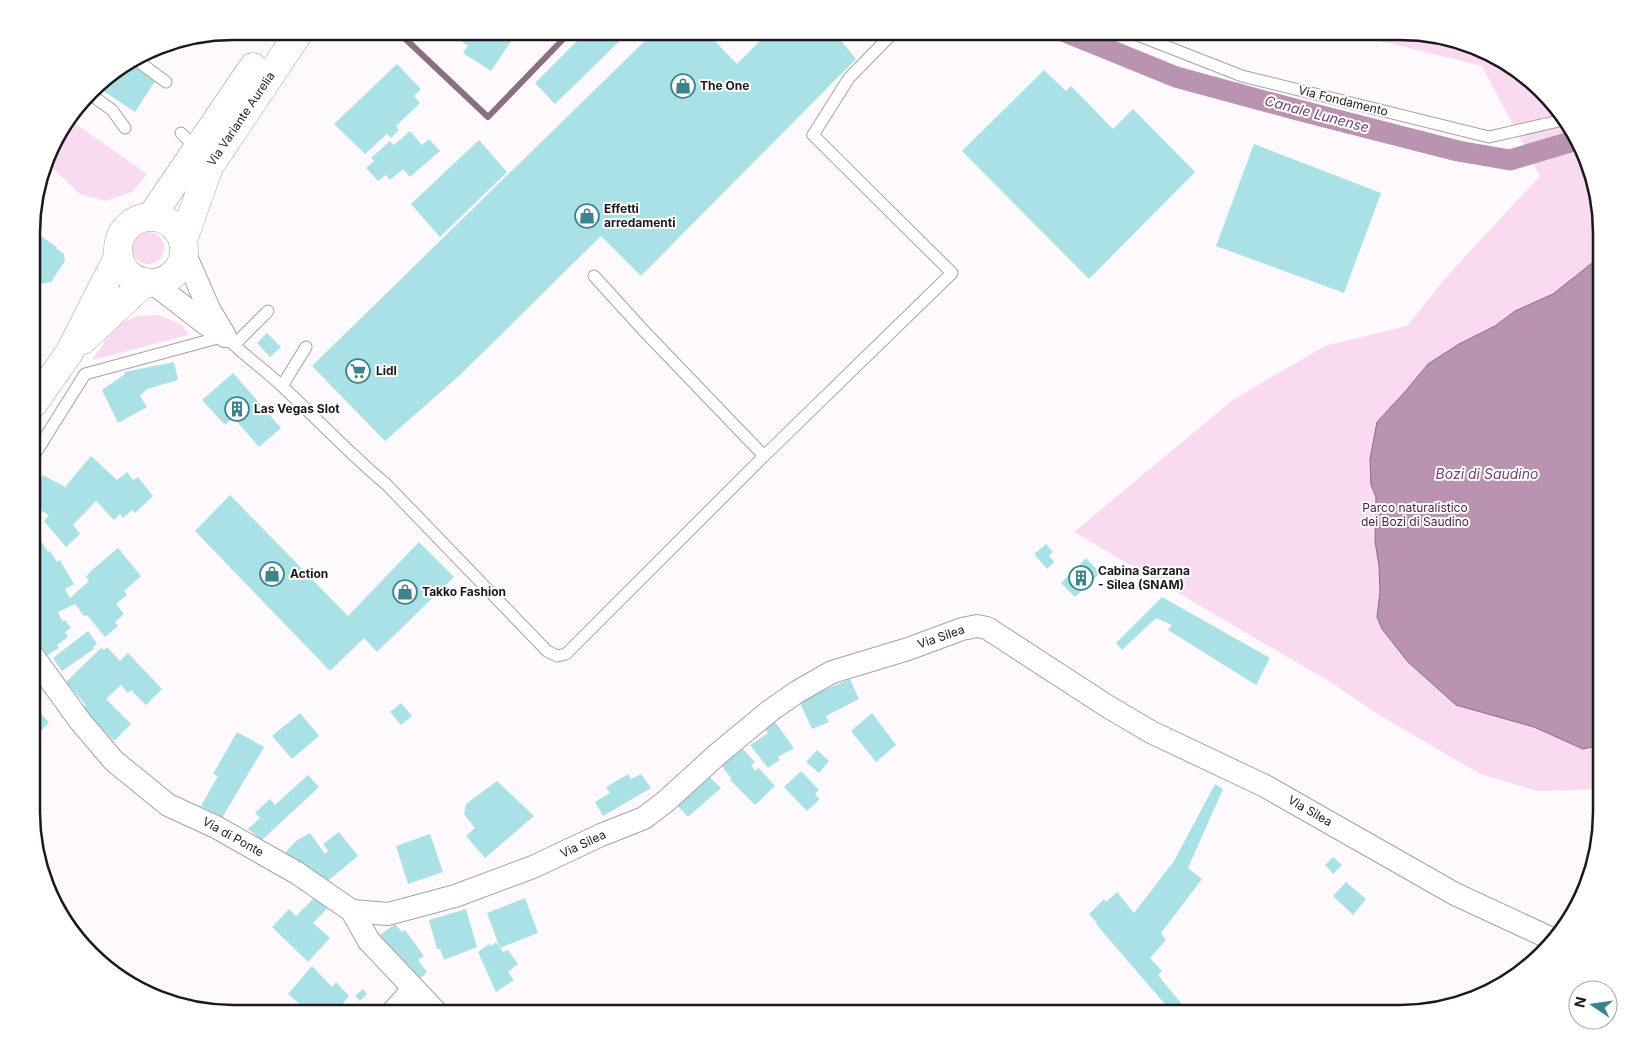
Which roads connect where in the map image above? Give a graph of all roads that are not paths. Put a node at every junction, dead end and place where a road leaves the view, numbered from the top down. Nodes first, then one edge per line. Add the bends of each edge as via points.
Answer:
1 (271, 40) edge
2 (294, 40) edge
3 (886, 40) edge
4 (1150, 40) edge
5 (141, 63) edge
6 (166, 82) dead end
7 (96, 98) edge
8 (1557, 122) edge
9 (125, 128) dead end
10 (151, 217) junction
11 (183, 246) junction
12 (118, 257) junction
13 (594, 276) dead end
14 (149, 283) junction
15 (268, 311) dead end
16 (230, 340) junction
17 (306, 347) dead end
18 (69, 353) junction
19 (282, 386) junction
20 (40, 394) edge
21 (40, 446) edge
22 (764, 456) junction
23 (40, 666) edge
24 (352, 911) junction
25 (1547, 937) edge
26 (413, 989) junction
27 (399, 1005) edge
28 (429, 1005) edge

1 - 10 main road, Via Variante Aurelia via 189,141
2 - 11 main road, Via Variante Aurelia via 209,167
3 - 22 lane via 850,78 812,136 952,273
4 - 8 lane, Via Fondamento via 1242,76 1489,137
5 - 6 lane
7 - 9 lane via 112,110
10 - 11 main road via 171,223 178,231
10 - 12 main road, Via Variante Aurelia via 142,218 126,228 118,242
11 - 14 main road, Via Variante Aurelia via 182,261 177,270 162,281
11 - 16 street via 209,309
12 - 14 main road via 128,274
12 - 18 main road, Via Variante Aurelia
13 - 22 lane
14 - 16 street
14 - 18 main road, Via Variante Aurelia
15 - 16 lane
16 - 19 lane
16 - 21 lane via 85,374
17 - 19 lane
18 - 20 main road, Via Variante Aurelia
19 - 22 lane via 387,485 547,651 557,656 566,654
23 - 24 street, Via di Ponte via 114,761 168,805 216,827 297,873
24 - 25 street, Via Silea via 388,914 455,896 533,867 644,818 797,692 832,672 977,626 988,628 1151,732 1265,786 1455,894
24 - 26 street, Via di Ponte via 369,941
26 - 27 street
26 - 28 street, Via di Ponte

